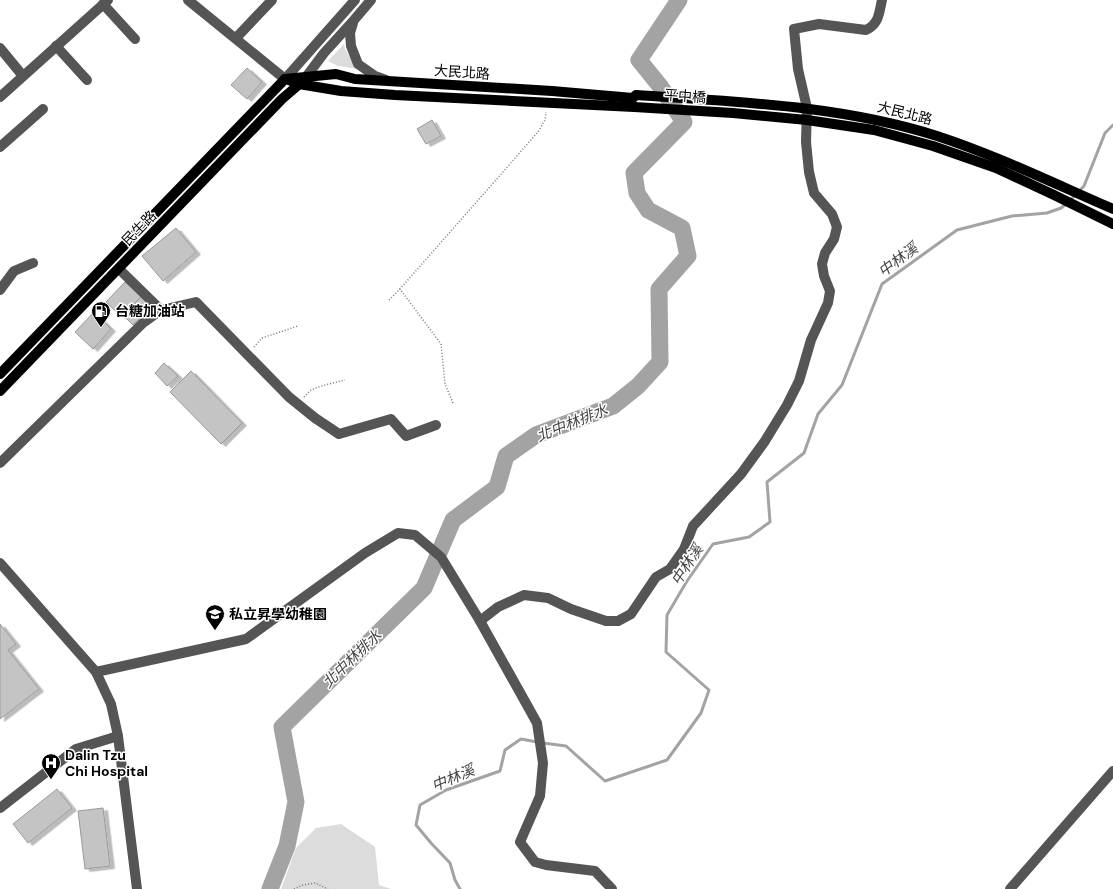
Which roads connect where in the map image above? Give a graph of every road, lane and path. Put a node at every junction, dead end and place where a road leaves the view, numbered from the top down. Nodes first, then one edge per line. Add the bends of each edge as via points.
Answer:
1 (188, 0) edge
2 (272, 0) edge
3 (355, 0) edge
4 (371, 0) edge
5 (882, 0) edge
6 (105, 2) edge
7 (354, 20) junction
8 (236, 38) junction
9 (134, 39) dead end
10 (56, 46) junction
11 (0, 48) edge
12 (24, 76) junction
13 (285, 79) junction
14 (87, 80) dead end
15 (303, 80) junction
16 (390, 81) junction
17 (636, 95) joint
18 (0, 97) edge
19 (734, 102) joint
20 (548, 103) junction
21 (634, 107) joint
22 (807, 108) junction
23 (43, 109) dead end
24 (733, 113) joint
25 (807, 120) junction
26 (0, 147) edge
27 (1108, 207) edge
28 (1113, 224) edge
29 (33, 263) dead end
30 (119, 269) junction
31 (400, 289) junction
32 (0, 290) edge
33 (389, 300) dead end
34 (161, 310) junction
35 (298, 326) dead end
36 (248, 355) junction
37 (0, 374) edge
38 (346, 380) dead end
39 (0, 391) edge
40 (454, 403) dead end
41 (297, 404) junction
42 (436, 425) dead end
43 (0, 463) edge
44 (0, 563) edge
45 (480, 621) junction
46 (96, 672) junction
47 (118, 736) junction
48 (1113, 771) edge
49 (0, 808) edge
50 (137, 889) edge
51 (294, 889) edge
52 (328, 889) edge
53 (612, 889) edge
54 (1010, 889) edge

1 - 8 street
2 - 8 street
3 - 13 street
4 - 7 street
5 - 22 street via 876,21 866,30 819,24 794,29 798,69
6 - 9 street
6 - 10 street
7 - 15 street
7 - 16 street via 350,33 351,46 358,64 375,76
8 - 13 street
10 - 12 street
10 - 14 street
11 - 12 street
12 - 18 street
13 - 15 main road
13 - 37 main road, 民生路
15 - 16 main road, 大民北路 via 336,74 355,79
15 - 20 main road, 大民北路 via 341,91
15 - 30 main road, 民生路
16 - 17 main road, 大民北路 via 634,98
17 - 19 main road, 平中橋
19 - 22 main road, 大民北路
20 - 21 main road, 大民北路
20 - 31 path via 545,120 538,132
21 - 24 main road, 平中橋
22 - 25 street
22 - 27 main road, 大民北路 via 878,120 936,136 999,158
23 - 26 street
24 - 25 main road, 大民北路
25 - 28 main road, 大民北路 via 874,130 933,146 996,168
25 - 45 street via 806,142 814,193 832,214 837,227 822,264 830,291 828,302 811,340 799,381 765,441 741,474 693,526 681,554 670,569 656,577 631,614 618,622 606,621 548,598 524,595 498,607
29 - 32 street via 14,271
30 - 34 street
30 - 39 main road, 民生路
31 - 33 path
31 - 40 path via 441,344 446,384
34 - 36 street via 196,302
34 - 43 street via 143,323
35 - 36 path via 262,338
36 - 41 street
38 - 41 path via 311,390
41 - 42 street via 339,434 391,419 406,436
44 - 46 street
45 - 46 street via 441,557 415,535 398,533 365,552 246,639
45 - 53 street via 536,723 543,764 540,796 520,842 535,862 595,871
46 - 47 street via 111,704
47 - 49 street via 76,749
47 - 50 street
48 - 54 street
51 - 52 path via 315,883

